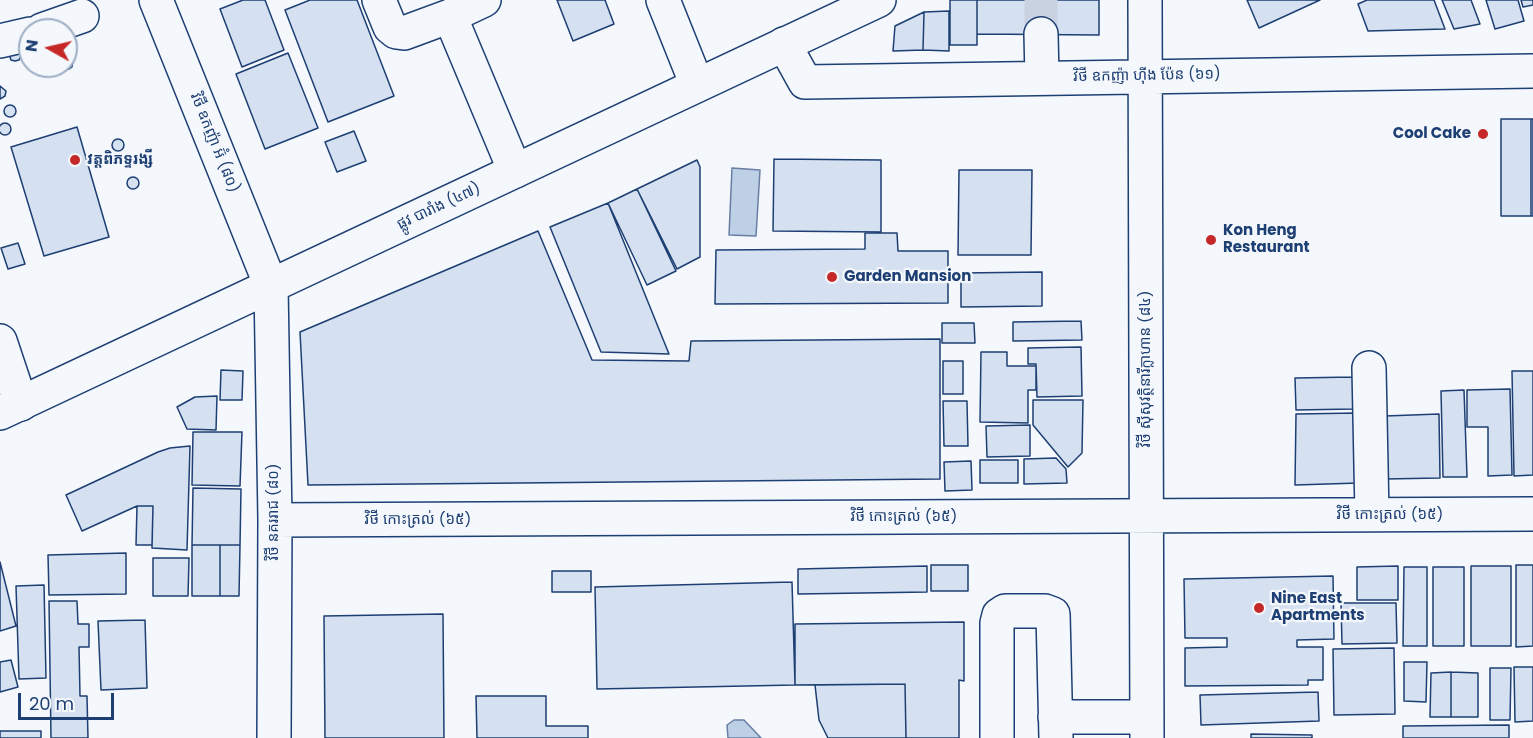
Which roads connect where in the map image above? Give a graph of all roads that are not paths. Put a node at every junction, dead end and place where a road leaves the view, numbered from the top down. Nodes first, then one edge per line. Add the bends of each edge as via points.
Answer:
1 (156, 0) edge
2 (379, 0) edge
3 (484, 0) edge
4 (663, 0) edge
5 (879, 0) edge
6 (1144, 0) edge
7 (82, 16) dead end
8 (450, 16) junction
9 (76, 18) edge
10 (1041, 34) tunnel mouth
11 (18, 36) edge
12 (0, 40) edge
13 (784, 44) junction
14 (1533, 71) edge
15 (1145, 76) junction
16 (1042, 78) junction
17 (697, 85) junction
18 (514, 171) junction
19 (271, 286) junction
20 (0, 341) edge
21 (1369, 368) dead end
22 (10, 408) edge
23 (1533, 514) edge
24 (1372, 515) junction
25 (1146, 516) junction
26 (275, 520) junction
27 (1056, 728) edge
28 (1147, 728) edge
29 (274, 738) edge
30 (997, 738) edge

1 - 19 street, វិថី ឧកញ៉ា អ៊ំ (៨០)
2 - 8 street via 396,32 404,33
3 - 8 street
4 - 17 street
5 - 13 street, ផ្លូវ បារាំង (៤៧)
6 - 15 street, វិថី ស៊ីសុវត្ថិនារីក្លាហាន (៨៤)
7 - 9 street
8 - 18 street
10 - 16 street
11 - 12 street
13 - 16 street, វិថី ឧកញ៉ា ហ៊ីង ប៉ែន (៦១) via 805,82
13 - 17 street, ផ្លូវ បារាំង (៤៧)
14 - 15 street, វិថី ឧកញ៉ា ហ៊ីង ប៉ែន (៦១)
15 - 16 street, វិថី ឧកញ៉ា ហ៊ីង ប៉ែន (៦១)
15 - 25 street, វិថី ស៊ីសុវត្ថិនារីក្លាហាន (៨៤)
17 - 18 street, ផ្លូវ បារាំង (៤៧)
18 - 19 street, ផ្លូវ បារាំង (៤៧)
19 - 22 street, ផ្លូវ បារាំង (៤៧)
19 - 26 street, វិថី នគររាជ (៨០)
20 - 22 street
21 - 24 street
23 - 24 street, វិថី កោះត្រល់ (៦៥)
24 - 25 street, វិថី កោះត្រល់ (៦៥)
25 - 26 street, វិថី កោះត្រល់ (៦៥)
25 - 28 street, វិថី ស៊ីសុវត្ថិនារីក្លាហាន (៨៤)
26 - 29 street, វិថី នគររាជ (៨០)
27 - 28 street
27 - 30 street via 1053,614 1005,611 997,623

